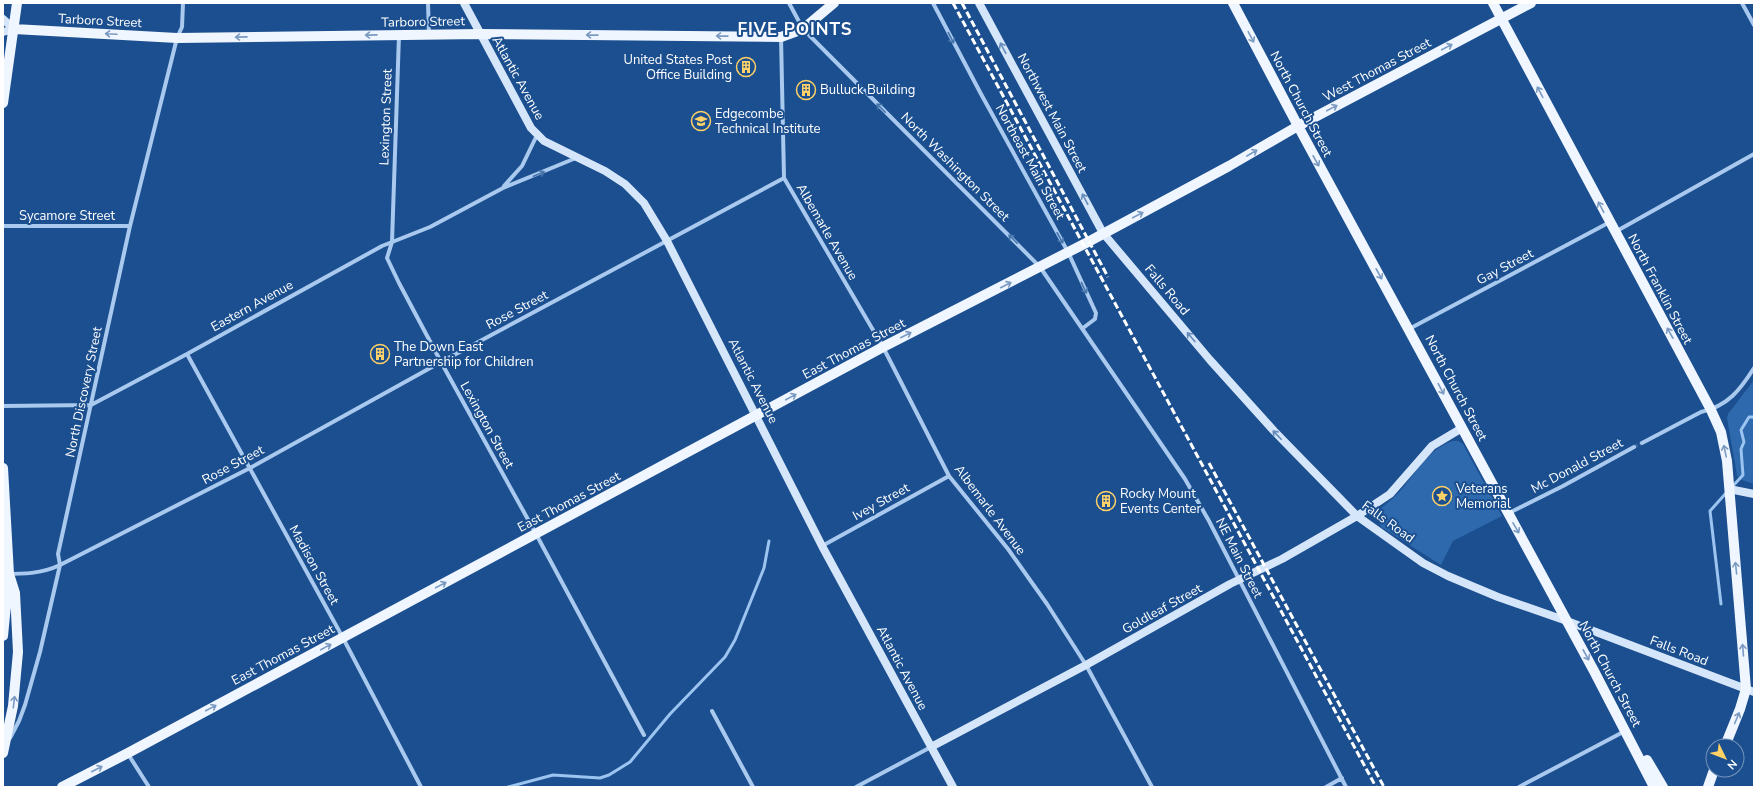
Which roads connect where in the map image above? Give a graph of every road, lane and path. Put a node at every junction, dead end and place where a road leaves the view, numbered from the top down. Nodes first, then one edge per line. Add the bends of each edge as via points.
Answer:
1 (17, 3) edge
2 (183, 3) edge
3 (428, 3) edge
4 (464, 3) edge
5 (789, 3) edge
6 (834, 3) edge
7 (933, 3) edge
8 (979, 3) edge
9 (1233, 3) edge
10 (1493, 3) edge
11 (1531, 3) edge
12 (1742, 3) edge
13 (3, 19) edge
14 (1501, 19) junction
15 (1754, 25) edge
16 (14, 29) junction
17 (802, 29) junction
18 (3, 32) edge
19 (480, 34) junction
20 (399, 35) junction
21 (429, 35) junction
22 (781, 37) junction
23 (177, 38) junction
24 (3, 103) edge
25 (1298, 126) junction
26 (538, 135) junction
27 (1754, 154) edge
28 (577, 158) junction
29 (784, 178) junction
30 (503, 188) junction
31 (1610, 222) junction
32 (3, 226) edge
33 (130, 226) junction
34 (1615, 232) junction
35 (1103, 234) junction
36 (668, 240) junction
37 (392, 242) junction
38 (1088, 242) joint
39 (1068, 252) junction
40 (1040, 267) junction
41 (1082, 328) junction
42 (1409, 329) junction
43 (883, 347) junction
44 (187, 354) junction
45 (441, 362) junction
46 (1754, 368) edge
47 (91, 405) junction
48 (3, 406) edge
49 (1711, 410) junction
50 (757, 415) junction
51 (1462, 428) junction
52 (1642, 443) tunnel mouth
53 (1634, 447) tunnel mouth
54 (3, 468) edge
55 (250, 468) junction
56 (949, 476) junction
57 (1728, 489) junction
58 (1754, 494) edge
59 (1508, 513) junction
60 (1357, 516) junction
61 (536, 534) junction
62 (822, 546) junction
63 (60, 565) junction
64 (6, 574) edge
65 (1239, 580) junction
66 (1567, 621) junction
67 (3, 636) edge
68 (343, 638) junction
69 (1086, 665) junction
70 (1750, 690) edge
71 (712, 711) dead end
72 (1625, 731) junction
73 (644, 735) dead end
74 (1728, 738) edge
75 (1633, 746) junction
76 (931, 747) junction
77 (4, 750) edge
78 (128, 753) junction
79 (1342, 778) junction
80 (62, 787) edge
81 (150, 787) edge
82 (421, 787) edge
83 (753, 787) edge
84 (856, 787) edge
85 (953, 787) edge
86 (1152, 787) edge
87 (1326, 787) edge
88 (1346, 787) edge
89 (1519, 787) edge
90 (1654, 787) edge
91 (1663, 787) edge

1 - 16 main road
2 - 23 street, North Discovery Street via 182,27
3 - 21 street
4 - 19 street, Atlantic Avenue
5 - 17 street, North Washington Street
6 - 17 main road, Tarboro Street
7 -> 39 street, Northeast Main Street
35 -> 8 street, Northwest Main Street
9 -> 25 main road, North Church Street
10 - 14 main road, North Franklin Street
11 - 14 main road, West Thomas Street
12 - 15 street
13 - 16 street
25 -> 14 main road, West Thomas Street
31 -> 14 main road, North Franklin Street
16 - 18 street, Tarboro Street
23 -> 16 main road, Tarboro Street
16 - 24 main road
17 - 22 main road, Tarboro Street
40 -> 17 street, North Washington Street
19 - 21 main road, Tarboro Street
22 -> 19 main road, Tarboro Street
19 - 26 street, Atlantic Avenue via 531,128
20 - 21 main road, Tarboro Street
20 -> 23 main road, Tarboro Street
20 - 37 street, Lexington Street
22 - 29 street
23 - 33 street, North Discovery Street
35 -> 25 main road, West Thomas Street
25 -> 42 main road, North Church Street
26 - 28 street, Atlantic Avenue via 544,141
26 - 30 street via 522,166
27 - 34 street
30 -> 28 street, Eastern Avenue
28 - 36 street, Atlantic Avenue via 625,184 644,203
29 - 36 street, Rose Street
29 - 43 street, Albemarle Avenue
30 - 37 street, Eastern Avenue via 443,220
31 - 34 main road, North Franklin Street
31 - 42 street, Gay Street
32 - 33 street, Sycamore Street
33 - 47 street, North Discovery Street
49 -> 34 main road, North Franklin Street
35 - 38 main road, West Thomas Street
60 -> 35 street, Falls Road via 1304,463 1210,360
36 - 45 street, Rose Street
36 - 50 street, Atlantic Avenue
37 - 44 street, Eastern Avenue
37 - 45 street, Lexington Street via 387,258 389,263
38 - 39 main road, East Thomas Street
39 - 40 main road, East Thomas Street
39 -> 41 street, Northeast Main Street via 1096,313 1095,319
40 - 41 street, North Washington Street
43 -> 40 main road, East Thomas Street
41 - 65 street, NE Main Street via 1185,479
42 -> 51 main road, North Church Street
50 -> 43 main road, East Thomas Street
43 - 56 street, Albemarle Avenue
44 - 47 street, Eastern Avenue
44 - 55 street, Madison Street
45 - 55 street, Rose Street
45 - 61 street, Lexington Street
46 - 49 street, Mc Donald Street via 1746,381 1726,402
47 - 48 street, Eastern Avenue
47 - 63 street, North Discovery Street via 58,554
49 - 52 street, Mc Donald Street via 1702,412
57 -> 49 main road, North Franklin Street via 1727,461
50 - 61 main road, East Thomas Street
50 - 62 street, Atlantic Avenue
51 - 59 main road, North Church Street
51 - 60 street, Goldleaf Street via 1432,446 1390,494
53 - 59 street, Mc Donald Street
54 - 64 main road
55 - 63 street, Rose Street
55 - 68 street, Madison Street
56 - 62 street, Ivey Street
56 - 69 street, Albemarle Avenue via 1008,549
57 - 58 street
70 -> 57 main road, North Franklin Street
59 -> 66 main road, North Church Street
60 - 65 street, Goldleaf Street via 1282,559
60 - 66 street, Falls Road via 1423,563 1448,576
68 -> 61 main road, East Thomas Street
61 - 73 street, Lexington Street
62 - 76 street, Atlantic Avenue
63 - 64 street, Rose Street via 31,574
63 - 77 street, North Discovery Street via 25,704
64 - 67 main road
77 -> 64 main road via 13,706 18,652 16,592
65 - 69 street, Goldleaf Street
65 - 79 street, NE Main Street
66 - 70 street, Falls Road
66 -> 72 main road, North Church Street
78 -> 68 main road, East Thomas Street
68 - 82 street, Madison Street
69 - 76 street, Goldleaf Street
69 - 86 street, Albemarle Avenue
74 -> 70 main road
71 - 83 street
72 - 75 main road, North Church Street
72 - 89 street
75 - 90 main road, North Church Street
75 - 91 main road via 1650,764
76 - 84 street, Goldleaf Street
76 - 85 street, Atlantic Avenue
80 -> 78 main road, East Thomas Street
78 - 81 street
79 - 87 street
79 - 88 street, NE Main Street

